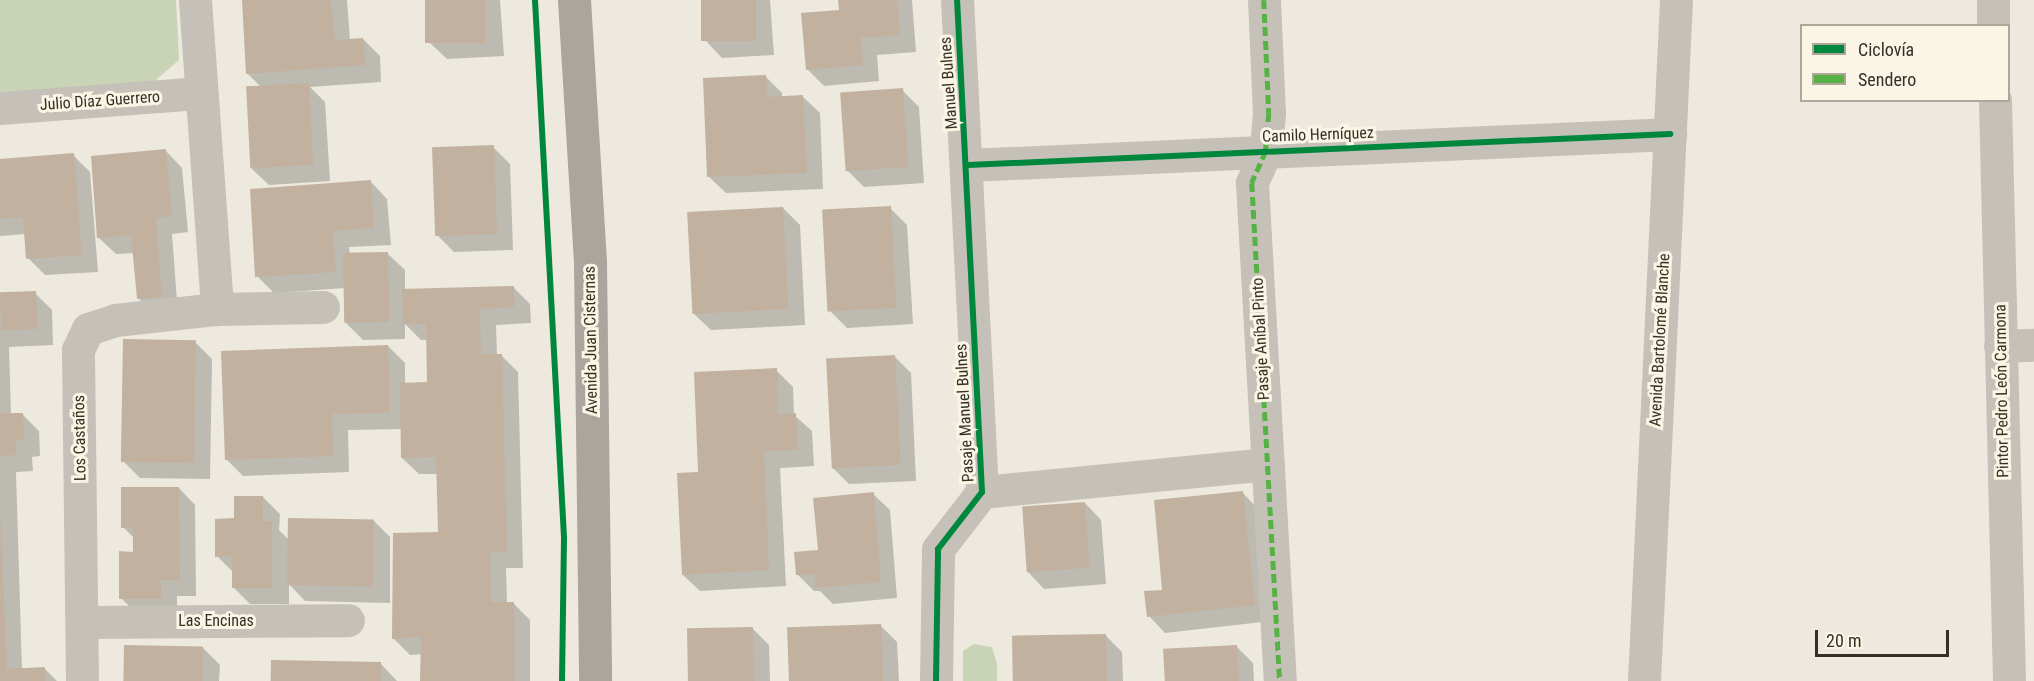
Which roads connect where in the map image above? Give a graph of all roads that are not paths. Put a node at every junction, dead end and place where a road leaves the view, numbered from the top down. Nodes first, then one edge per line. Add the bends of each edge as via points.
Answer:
1 (195, 0) edge
2 (574, 0) edge
3 (957, 0) edge
4 (1264, 0) edge
5 (1676, 0) edge
6 (1993, 0) edge
7 (1993, 24) edge
8 (201, 93) junction
9 (1995, 102) edge
10 (0, 108) edge
11 (1670, 134) junction
12 (1266, 151) junction
13 (968, 165) junction
14 (323, 307) dead end
15 (217, 309) junction
16 (2034, 345) edge
17 (2000, 346) junction
18 (1268, 464) junction
19 (982, 492) junction
20 (348, 620) dead end
21 (84, 622) junction
22 (82, 681) edge
23 (595, 681) edge
24 (936, 681) edge
25 (1280, 681) edge
26 (1644, 681) edge
27 (2009, 681) edge

1 - 8 street
2 - 23 main road, Avenida Juan Cisternas via 590,262
3 - 13 street, Manuel Bulnes
4 - 12 street, Pasaje Aníbal Pinto via 1269,113
5 - 11 street, Avenida Bartolomé Blanche
6 - 7 street
8 - 10 street, Julio Díaz Guerrero
8 - 15 street
9 - 17 street, Pintor Pedro León Carmona
11 - 12 street, Camilo Herníquez
11 - 26 street, Avenida Bartolomé Blanche
12 - 13 street, Camilo Herníquez
12 - 18 street, Pasaje Aníbal Pinto via 1252,183
13 - 19 street, Pasaje Manuel Bulnes
14 - 15 street, Los Castaños
15 - 21 street, Los Castaños via 115,320 88,328 78,350
16 - 17 street
17 - 27 street, Pintor Pedro León Carmona
18 - 19 street
18 - 25 street, Pasaje Aníbal Pinto
19 - 24 street, Pasaje Manuel Bulnes via 938,549
20 - 21 street, Las Encinas
21 - 22 street, Los Castaños

